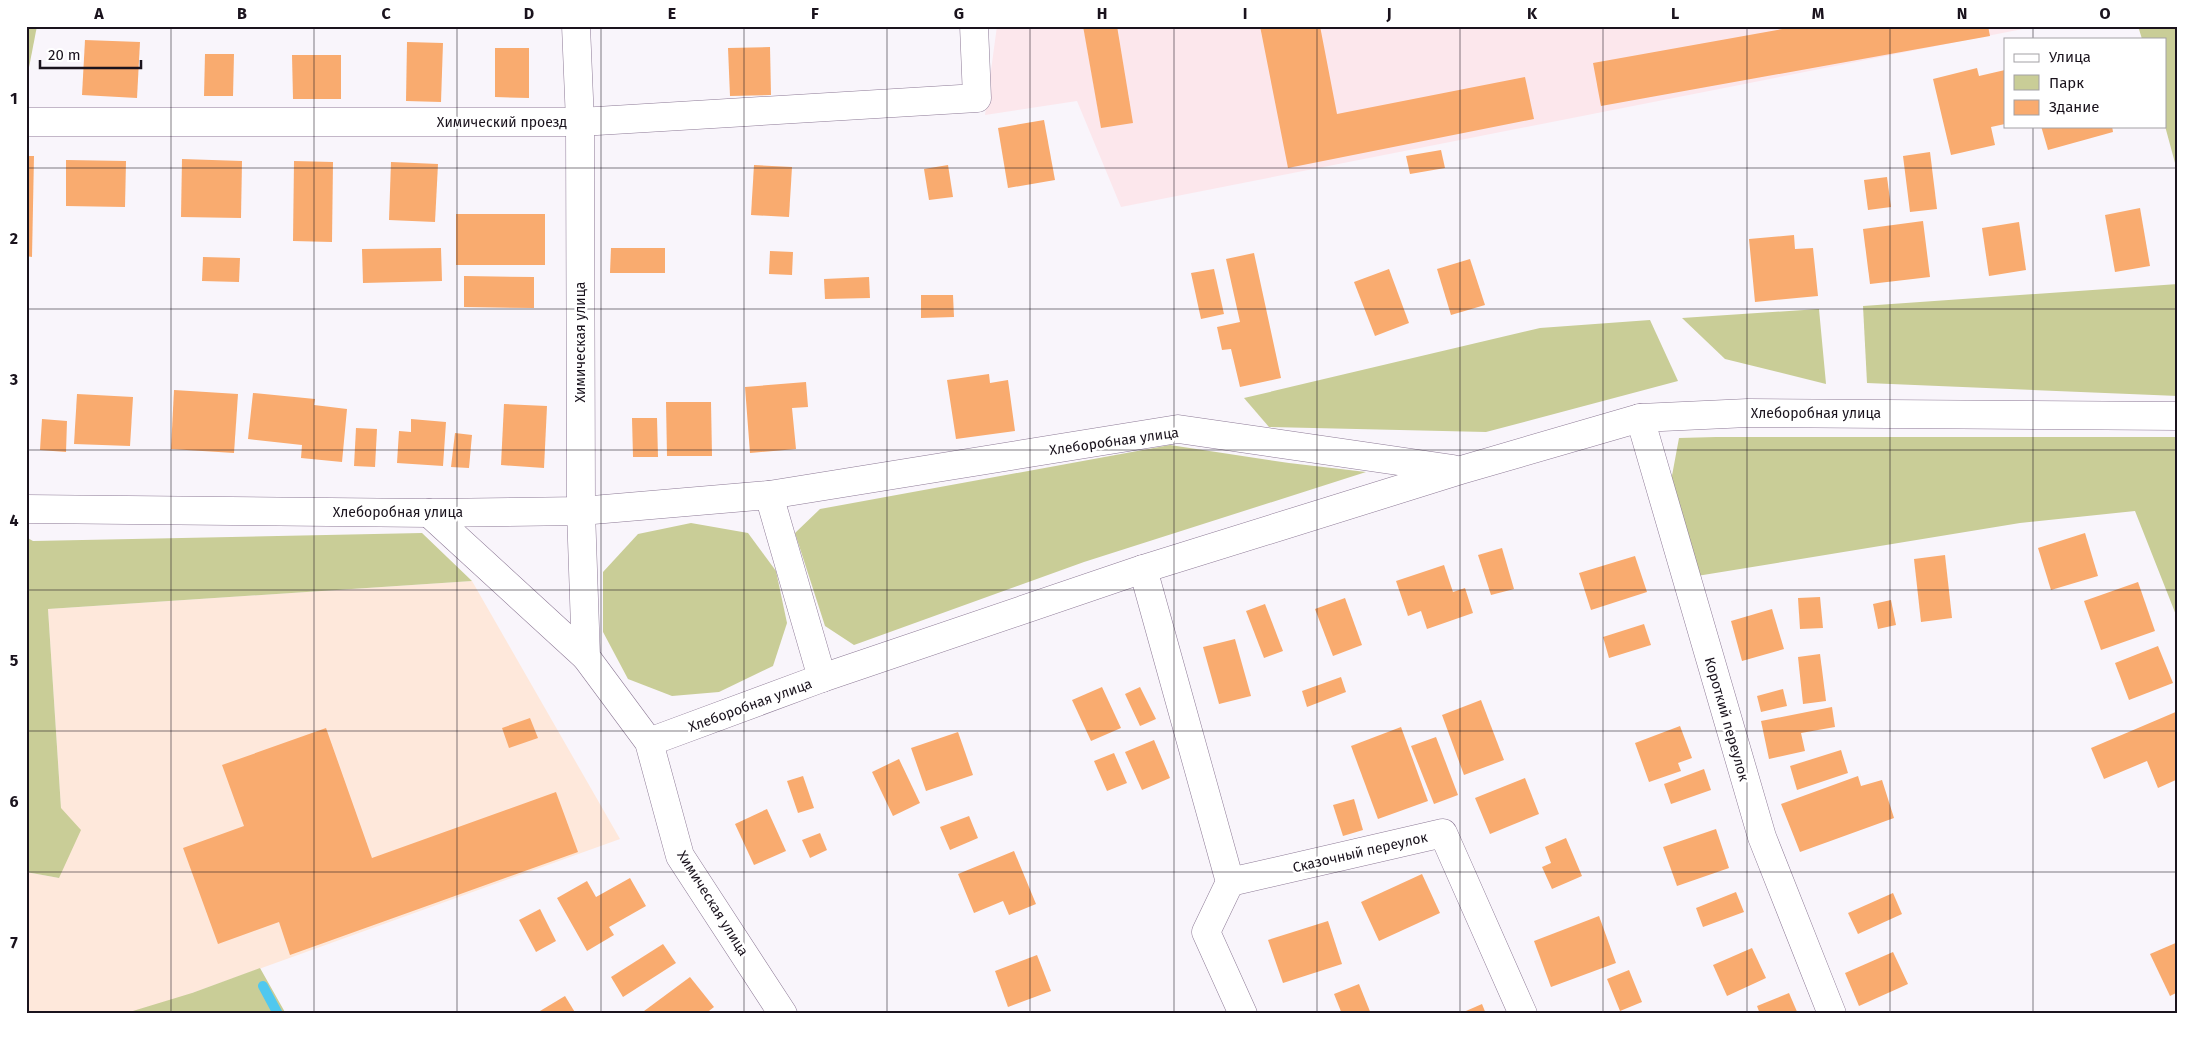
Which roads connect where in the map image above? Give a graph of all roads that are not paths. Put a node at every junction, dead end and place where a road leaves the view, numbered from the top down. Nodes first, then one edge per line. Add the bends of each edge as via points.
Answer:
1 (576, 26) edge
2 (974, 26) edge
3 (26, 122) edge
4 (580, 122) junction
5 (2178, 416) edge
6 (1640, 418) junction
7 (1461, 470) junction
8 (769, 496) junction
9 (26, 509) edge
10 (581, 511) junction
11 (429, 513) junction
12 (1143, 569) junction
13 (586, 657) junction
14 (822, 678) junction
15 (649, 742) junction
16 (1230, 882) junction
17 (783, 1014) edge
18 (1243, 1014) edge
19 (1523, 1014) edge
20 (1832, 1014) edge

1 - 4 street, Химическая улица
2 - 4 street, Химический проезд via 978,98
3 - 4 street, Химический проезд
4 - 10 street, Химическая улица
5 - 6 street, Хлеборобная улица via 1748,412
6 - 7 street, Хлеборобная улица
6 - 20 street, Короткий переулок via 1762,837
7 - 8 street, Хлеборобная улица via 1178,429
7 - 12 street, Хлеборобная улица
8 - 10 street, Хлеборобная улица
8 - 14 street, Хлеборобная улица
9 - 11 street, Хлеборобная улица
10 - 11 street, Хлеборобная улица
10 - 13 street, Химическая улица
11 - 13 street, Химическая улица
12 - 14 street, Хлеборобная улица
12 - 16 street
13 - 15 street, Химическая улица
14 - 15 street, Хлеборобная улица
15 - 17 street, Химическая улица via 680,856
16 - 18 street via 1206,932
16 - 19 street, Сказочный переулок via 1443,833

